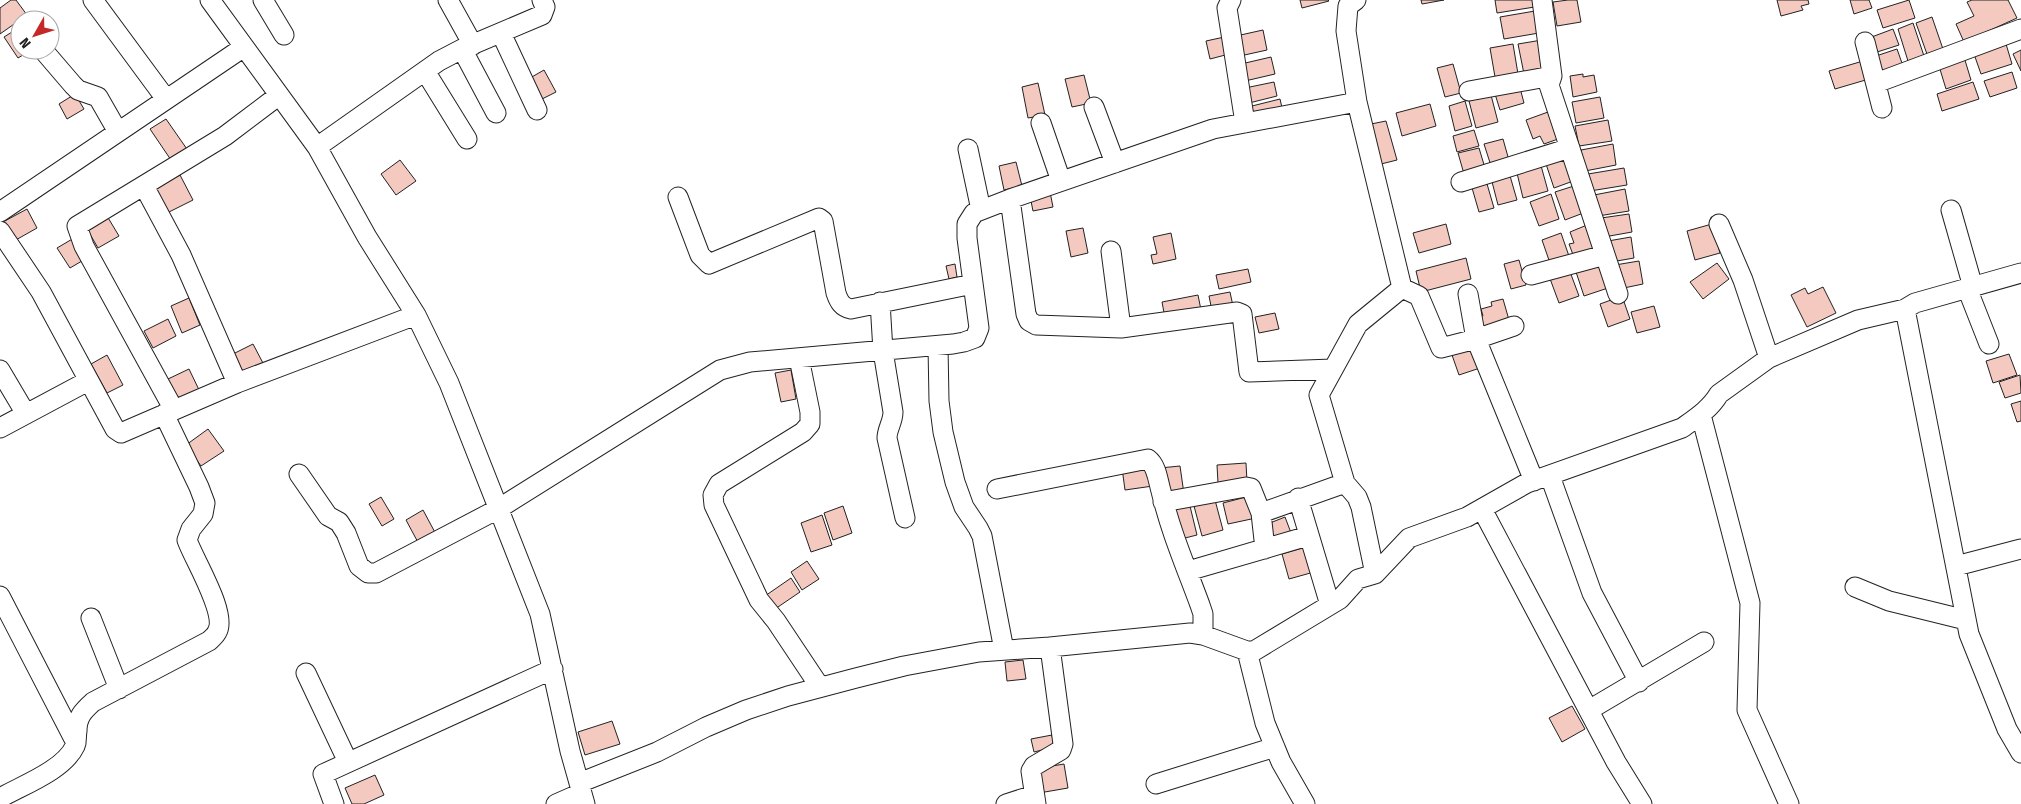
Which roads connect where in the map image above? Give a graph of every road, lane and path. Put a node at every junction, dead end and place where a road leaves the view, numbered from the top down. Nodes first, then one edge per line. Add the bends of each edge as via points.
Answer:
1 (93, 0) edge
2 (210, 0) edge
3 (263, 0) edge
4 (448, 0) edge
5 (542, 0) edge
6 (1231, 0) edge
7 (1356, 0) edge
8 (1542, 0) edge
9 (2021, 29) edge
10 (500, 33) junction
11 (284, 35) dead end
12 (1866, 42) dead end
13 (244, 47) junction
14 (468, 47) junction
15 (52, 60) edge
16 (425, 71) junction
17 (1552, 76) junction
18 (1876, 83) junction
19 (1469, 92) dead end
20 (278, 96) junction
21 (166, 100) junction
22 (1357, 102) junction
23 (1094, 107) dead end
24 (1882, 108) dead end
25 (537, 110) dead end
26 (496, 113) dead end
27 (1041, 123) dead end
28 (1245, 123) junction
29 (118, 132) junction
30 (467, 139) dead end
31 (317, 147) junction
32 (1570, 148) junction
33 (968, 149) dead end
34 (1115, 163) junction
35 (1061, 182) junction
36 (1461, 182) dead end
37 (144, 186) junction
38 (678, 197) dead end
39 (1010, 199) junction
40 (981, 210) junction
41 (1951, 210) dead end
42 (0, 212) edge
43 (1719, 224) dead end
44 (0, 231) edge
45 (1112, 252) dead end
46 (1605, 255) junction
47 (2021, 273) edge
48 (1531, 275) dead end
49 (973, 284) junction
50 (1402, 288) junction
51 (1970, 288) junction
52 (1468, 294) dead end
53 (1618, 294) dead end
54 (880, 302) junction
55 (1905, 309) junction
56 (416, 315) junction
57 (1514, 326) dead end
58 (1121, 328) junction
59 (1476, 339) junction
60 (1989, 344) dead end
61 (938, 346) junction
62 (883, 350) junction
63 (799, 358) junction
64 (1769, 358) junction
65 (1333, 369) junction
66 (0, 370) edge
67 (88, 381) junction
68 (237, 383) junction
69 (169, 412) junction
70 (26, 414) junction
71 (1701, 414) junction
72 (0, 428) edge
73 (299, 474) dead end
74 (1542, 478) junction
75 (1345, 483) junction
76 (997, 489) dead end
77 (1298, 498) junction
78 (1163, 502) junction
79 (498, 509) junction
80 (1482, 509) junction
81 (1261, 513) junction
82 (906, 518) dead end
83 (1308, 536) junction
84 (1265, 548) junction
85 (2021, 549) edge
86 (1956, 566) junction
87 (1188, 571) junction
88 (1375, 574) junction
89 (1856, 587) dead end
90 (0, 596) edge
91 (1330, 605) junction
92 (91, 618) dead end
93 (1966, 620) junction
94 (1203, 635) junction
95 (1704, 642) dead end
96 (1050, 647) junction
97 (1004, 650) junction
98 (1247, 651) junction
99 (553, 669) junction
100 (306, 673) dead end
101 (1639, 682) junction
102 (820, 687) junction
103 (119, 689) junction
104 (1589, 710) junction
105 (76, 744) junction
106 (1275, 747) junction
107 (2021, 753) edge
108 (348, 762) junction
109 (1156, 784) dead end
110 (582, 794) edge
111 (0, 798) edge
112 (1035, 799) edge
113 (334, 804) edge
114 (556, 804) edge
115 (1006, 804) edge
116 (1305, 804) edge
117 (1642, 804) edge
118 (1789, 804) edge

1 - 21 street
2 - 13 street
3 - 11 street
4 - 14 street
5 - 10 street via 545,7 542,14
6 - 28 street via 1228,8
7 - 22 street via 1348,6 1346,31
8 - 17 street
9 - 18 street
10 - 14 street
10 - 25 street
12 - 18 street
13 - 20 street
13 - 21 street
14 - 16 street
14 - 26 street
15 - 29 street via 78,90 98,97
16 - 30 street
16 - 31 street
17 - 19 street
17 - 32 street via 1549,85
18 - 24 street
20 - 31 street
20 - 37 street via 225,136
21 - 29 street
22 - 28 street
22 - 50 street
23 - 34 street
27 - 35 street
28 - 34 street via 1213,129
29 - 42 street
31 - 56 street via 367,237
32 - 36 street
32 - 46 street
33 - 40 street
34 - 35 street
35 - 39 street
37 - 68 street via 181,255
37 - 69 street via 77,226 84,246
38 - 54 street via 700,255 709,264 819,218 823,221 836,293 841,304 851,309
39 - 40 street
39 - 58 street via 1029,321 1036,325
40 - 49 street via 974,213 967,224
41 - 51 street
43 - 64 street via 1743,280
44 - 67 street via 41,292
45 - 58 street
46 - 48 street
46 - 53 street
47 - 51 street
49 - 54 street
49 - 61 street via 979,328 974,338
50 - 59 street via 1420,296 1441,348
50 - 65 street via 1358,324
51 - 55 street via 1915,303
51 - 60 street
52 - 59 street
54 - 62 street
55 - 64 street via 1858,320
55 - 86 street
56 - 68 street
56 - 79 street via 449,383
57 - 59 street
58 - 65 street via 1237,312 1242,314 1249,372
59 - 74 street
61 - 62 street
61 - 97 street via 939,401 944,432 964,507 982,536
62 - 63 street
62 - 82 street via 893,412 887,438
63 - 79 street via 750,362 720,370
63 - 102 street via 810,424 803,432 719,484 713,495 714,505 759,600
64 - 71 street via 1719,394
65 - 75 street via 1319,395
66 - 70 street
67 - 69 street via 115,430 122,433
67 - 70 street
68 - 69 street
69 - 103 street via 205,503 203,514 187,540 220,622 209,641
70 - 72 street
71 - 74 street via 1682,428
71 - 118 street via 1750,603 1747,710
73 - 79 street via 323,510 346,533 359,566 368,573 376,573
74 - 80 street via 1511,491
74 - 101 street via 1592,593
75 - 77 street
75 - 88 street via 1361,507
76 - 78 street via 1148,459 1155,469
77 - 81 street
77 - 83 street
78 - 81 street via 1246,487 1254,492
78 - 87 street
79 - 99 street via 540,614
80 - 88 street via 1408,538
80 - 104 street
81 - 84 street
83 - 84 street
83 - 91 street
84 - 87 street
85 - 86 street
86 - 93 street
87 - 94 street via 1203,614
88 - 91 street via 1358,579
89 - 93 street via 1889,601
90 - 105 street
91 - 98 street via 1254,651
92 - 103 street
93 - 107 street via 1968,634
94 - 96 street via 1190,633
94 - 98 street
95 - 101 street
96 - 97 street
96 - 112 street via 1063,744 1055,756 1034,766
97 - 102 street via 921,662
98 - 106 street via 1265,723
99 - 108 street
99 - 110 street
100 - 108 street
101 - 104 street
102 - 110 street via 746,710 706,727
103 - 105 street via 93,702 79,714
104 - 117 street
105 - 111 street via 60,765
106 - 109 street
106 - 116 street via 1280,762
108 - 113 street via 323,774
110 - 114 street
112 - 115 street

